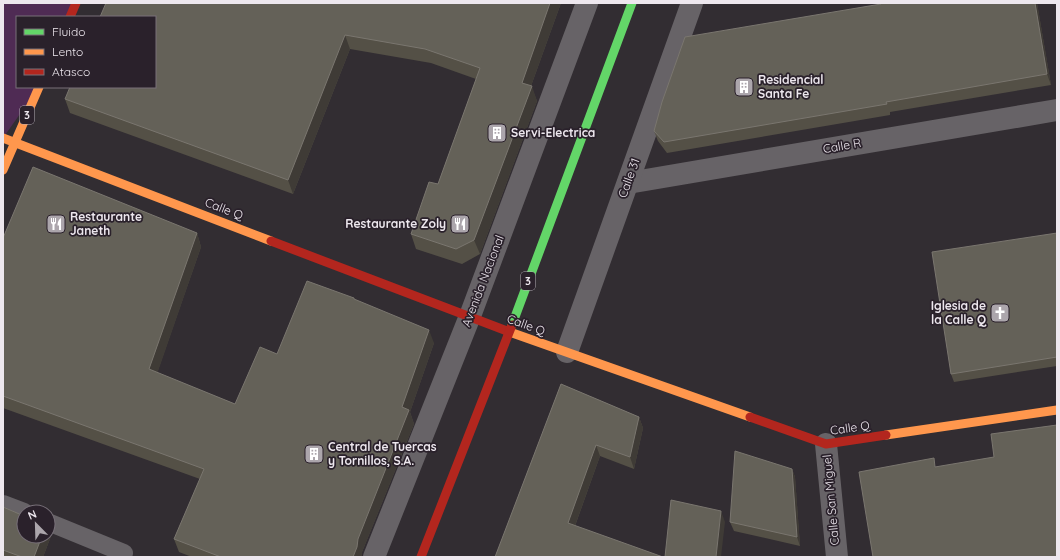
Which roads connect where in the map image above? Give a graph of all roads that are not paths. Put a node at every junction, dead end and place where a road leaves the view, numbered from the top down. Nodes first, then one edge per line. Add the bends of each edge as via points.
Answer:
1 (76, 3) edge
2 (587, 3) edge
3 (632, 3) edge
4 (692, 3) edge
5 (70, 16) edge
6 (39, 88) edge
7 (1057, 110) edge
8 (7, 152) edge
9 (628, 183) junction
10 (470, 316) junction
11 (509, 332) junction
12 (567, 352) junction
13 (1057, 410) edge
14 (826, 444) junction
15 (3, 504) edge
16 (16, 509) edge
17 (56, 525) edge
18 (124, 553) dead end
19 (374, 557) edge
20 (422, 557) edge
21 (837, 557) edge

1 - 5 street
2 - 10 street, Avenida Nacional
3 - 11 street, 3
4 - 9 street, Calle 31
6 - 8 street, 3
7 - 9 street, Calle R
8 - 10 street, Calle Q
9 - 12 street, Calle 31
10 - 11 street, Calle Q
10 - 19 street, Avenida Nacional
11 - 12 street, Calle Q
11 - 20 street, 3
12 - 14 street, Calle Q
13 - 14 street, Calle Q
14 - 21 street, Calle San Miguel
15 - 16 lane
17 - 18 lane

